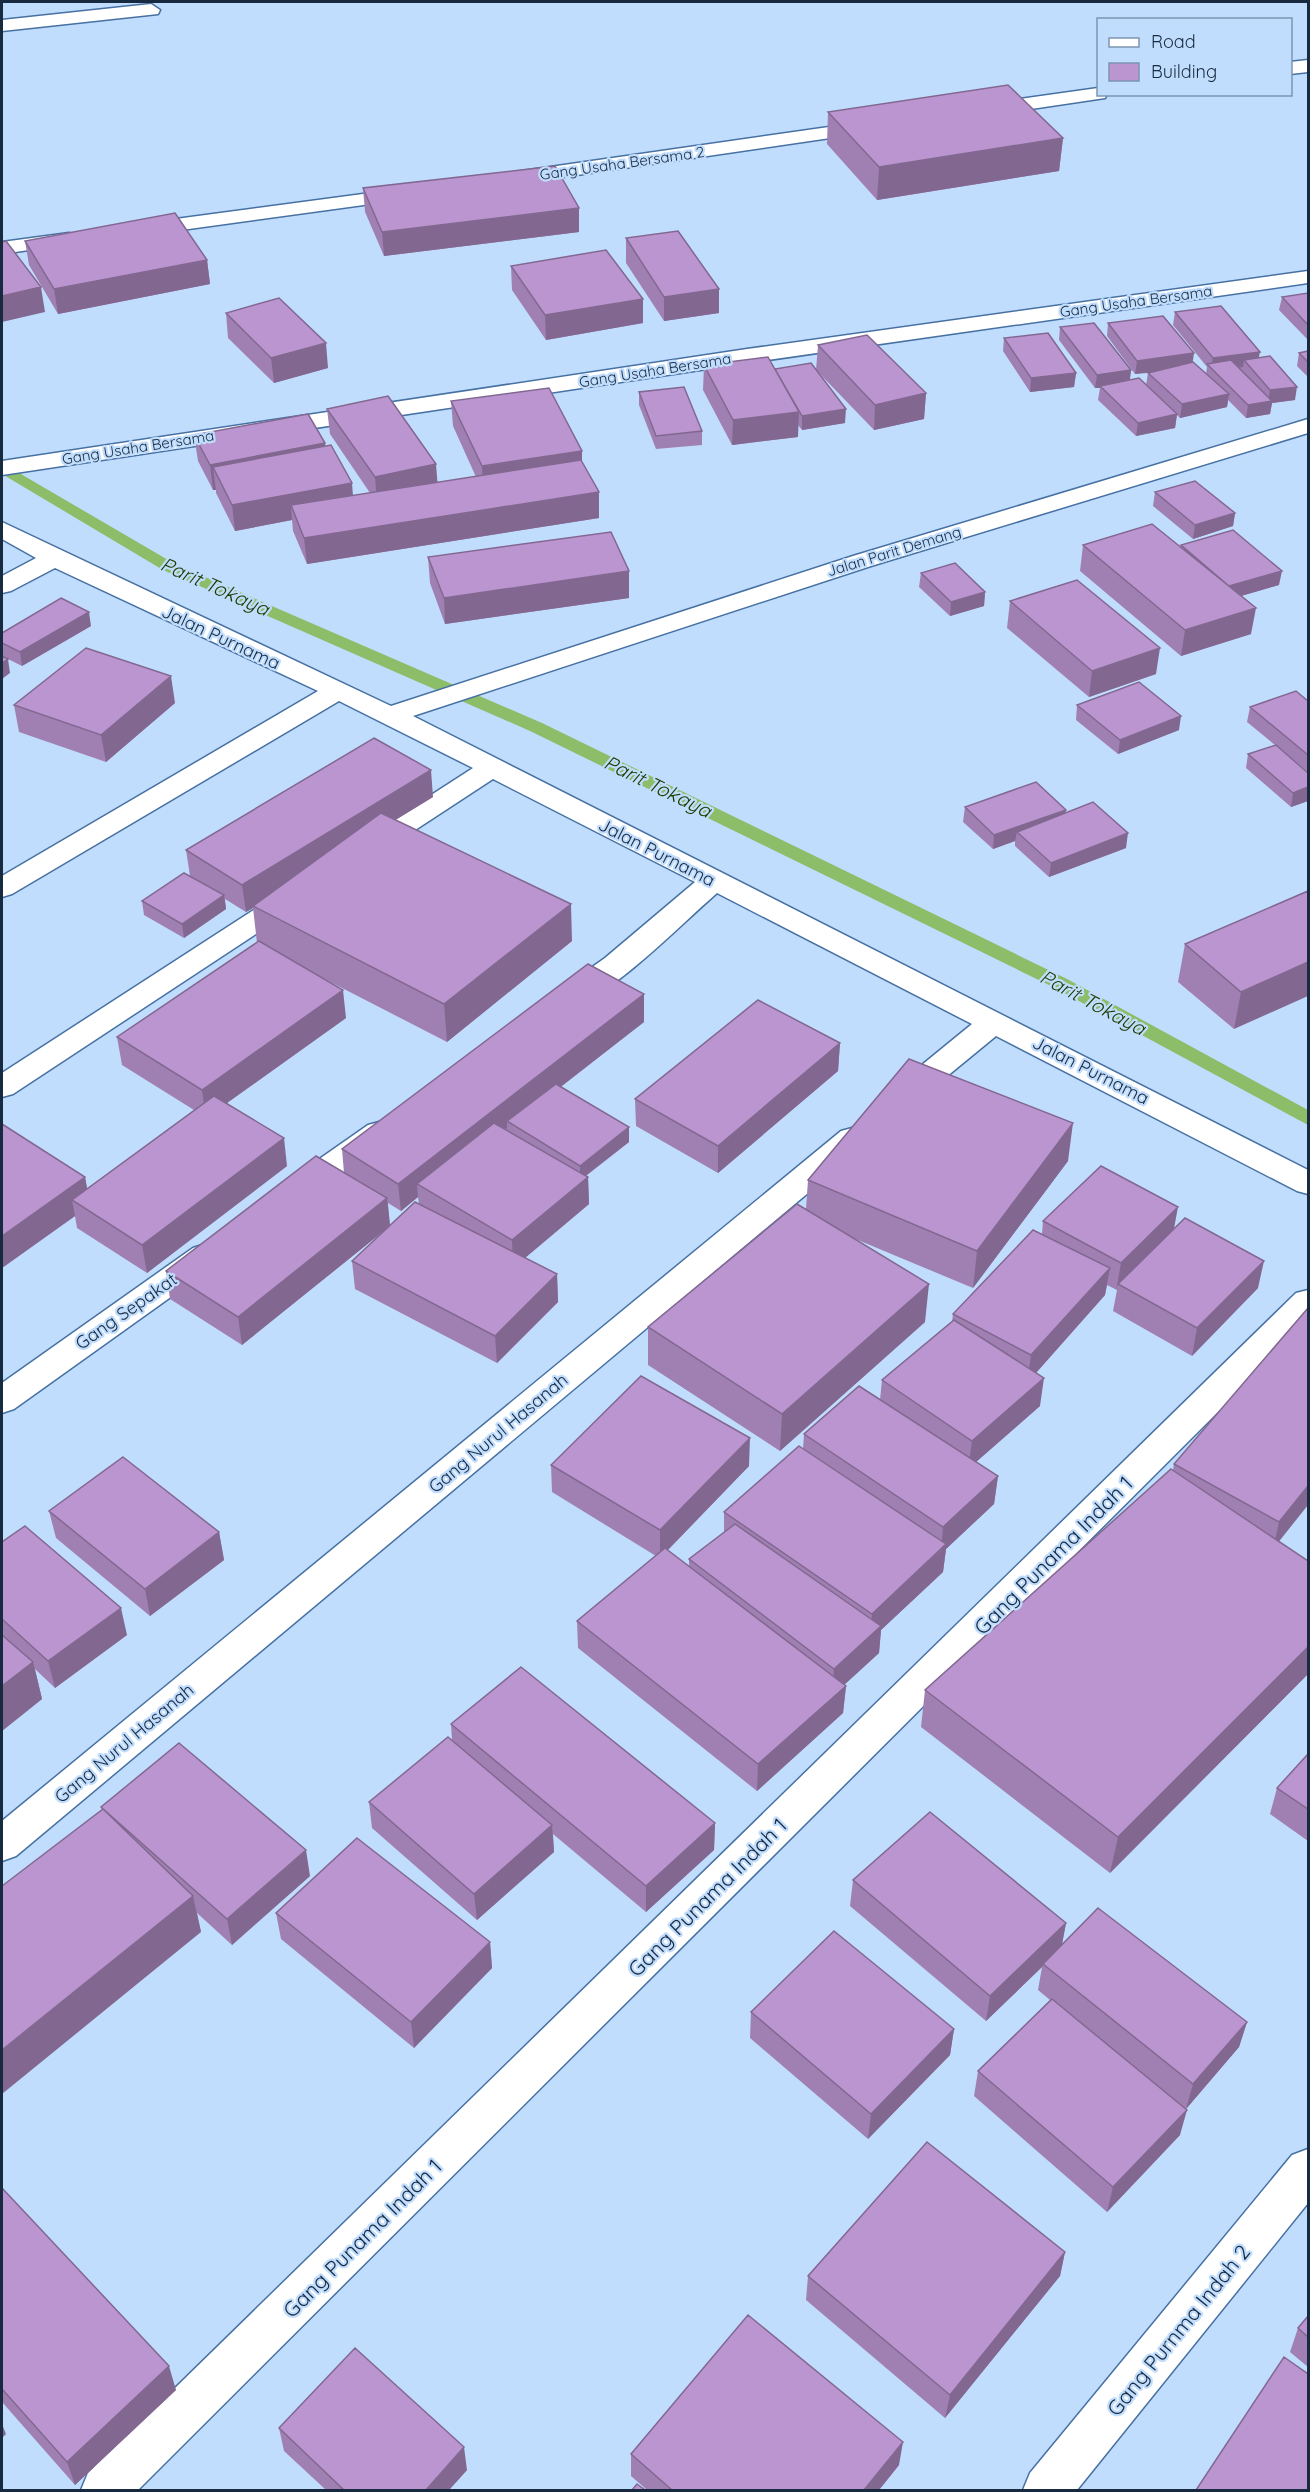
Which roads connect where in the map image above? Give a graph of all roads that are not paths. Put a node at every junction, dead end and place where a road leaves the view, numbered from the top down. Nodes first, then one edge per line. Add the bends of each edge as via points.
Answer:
1 (151, 10) dead end
2 (2, 26) edge
3 (1308, 66) edge
4 (1292, 68) edge
5 (1097, 94) edge
6 (958, 114) edge
7 (888, 124) edge
8 (495, 181) edge
9 (426, 191) edge
10 (121, 232) edge
11 (86, 237) edge
12 (2, 248) edge
13 (1308, 277) edge
14 (1308, 426) edge
15 (2, 468) edge
16 (2, 528) edge
17 (54, 558) junction
18 (2, 585) edge
19 (336, 691) junction
20 (390, 715) junction
21 (491, 768) junction
22 (341, 866) edge
23 (714, 881) junction
24 (311, 885) edge
25 (2, 888) edge
26 (548, 1013) edge
27 (995, 1021) junction
28 (2, 1087) edge
29 (402, 1117) edge
30 (1308, 1183) edge
31 (275, 1206) edge
32 (226, 1241) edge
33 (1308, 1302) edge
34 (2, 1400) edge
35 (2, 1844) edge
36 (1308, 2169) edge
37 (105, 2490) edge
38 (1047, 2490) edge

1 - 2 street
3 - 4 street
5 - 6 street
7 - 8 street, Gang Usaha Bersama 2
9 - 10 street
11 - 12 street
13 - 15 street, Gang Usaha Bersama via 747,356
14 - 20 street, Jalan Parit Demang via 862,561
16 - 17 street, Jalan Purnama
17 - 18 street
17 - 19 street, Jalan Purnama
19 - 20 street, Jalan Purnama
19 - 25 street
20 - 21 street, Jalan Purnama
21 - 22 street
21 - 23 street, Jalan Purnama
23 - 26 street via 616,965
23 - 27 street, Jalan Purnama
24 - 28 street
27 - 30 street, Jalan Purnama
27 - 35 street, Gang Nurul Hasanah
29 - 31 street
32 - 34 street, Gang Sepakat
33 - 37 street, Gang Punama Indah 1
36 - 38 street, Gang Purnma Indah 2

